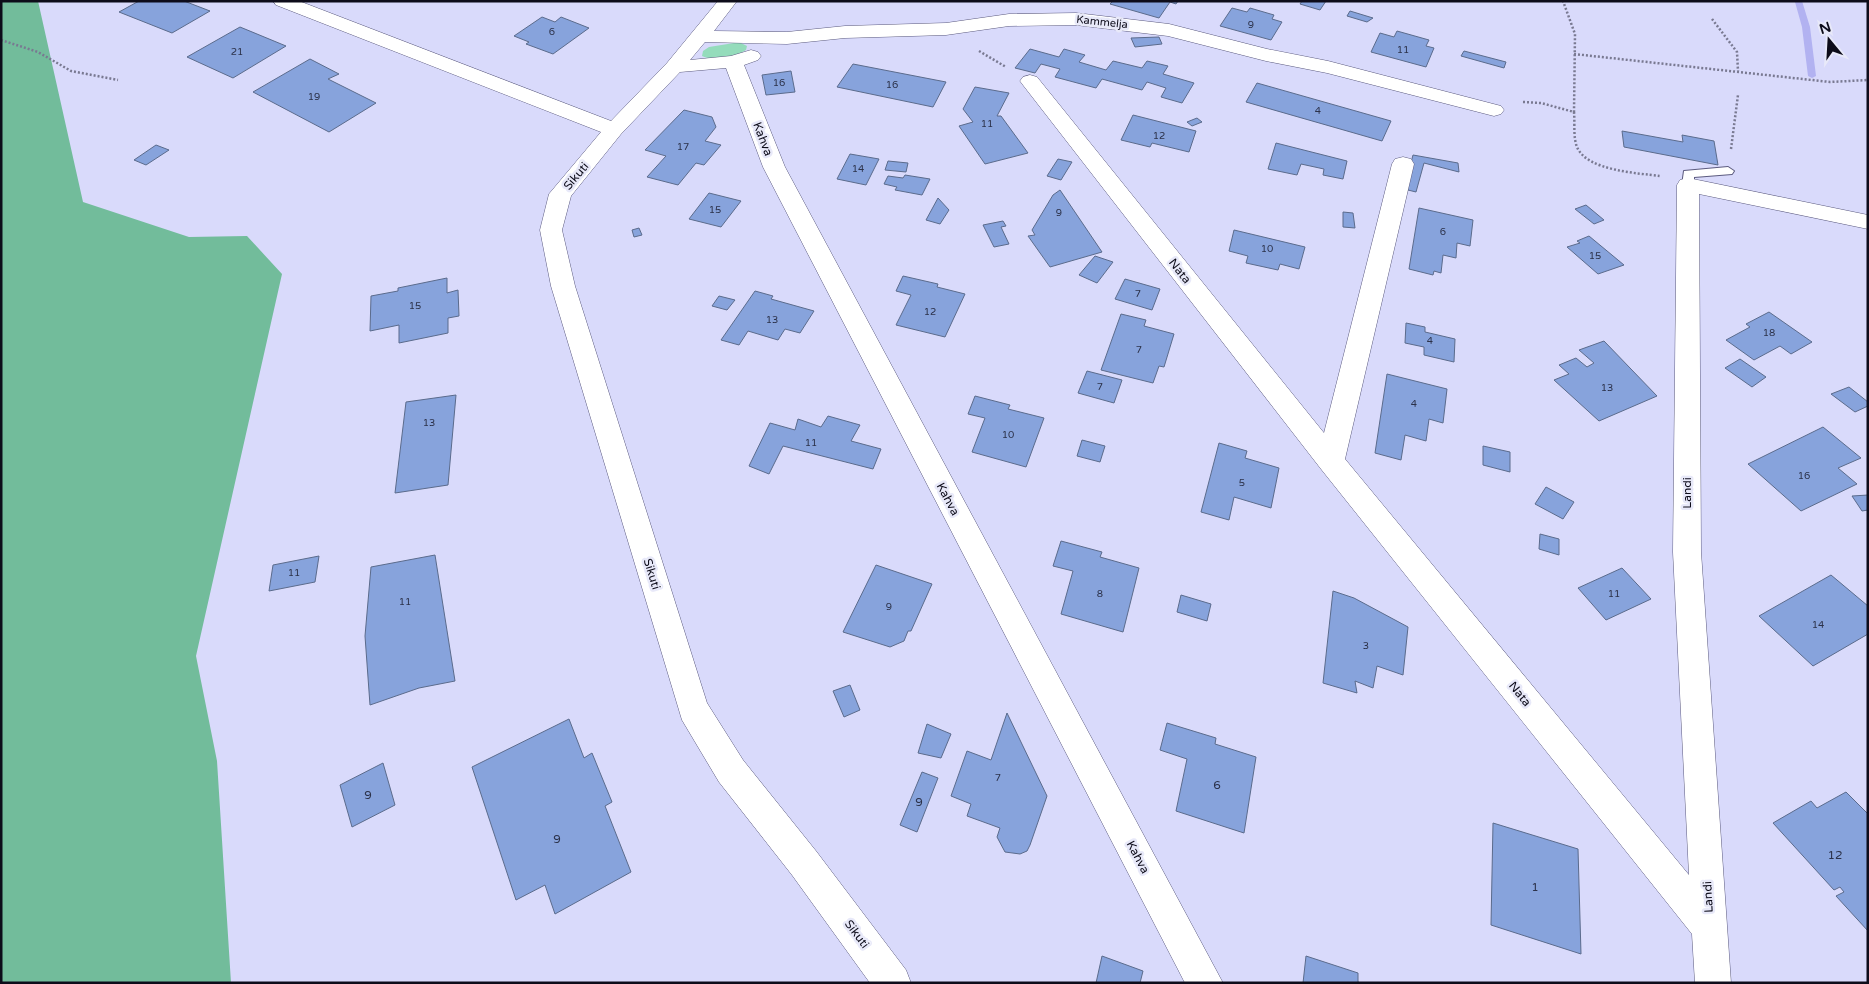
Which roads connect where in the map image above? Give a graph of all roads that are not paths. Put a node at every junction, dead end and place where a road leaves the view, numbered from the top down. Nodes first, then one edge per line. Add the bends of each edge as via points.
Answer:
1 (282, 1) edge
2 (728, 1) edge
3 (700, 36) junction
4 (787, 38) junction
5 (733, 62) junction
6 (674, 67) junction
7 (1030, 81) road end
8 (1494, 110) road end
9 (614, 130) junction
10 (1403, 164) dead end
11 (1728, 171) road end
12 (1688, 185) junction
13 (1868, 222) edge
14 (1331, 461) junction
15 (1709, 927) junction
16 (893, 983) edge
17 (1205, 983) edge
18 (1713, 983) edge

1 - 9 street
2 - 3 street
3 - 4 street, Kammelja
3 - 6 street
4 - 5 street via 768,51
4 - 8 street, Kammelja via 845,32 946,29 1009,20 1076,19 1169,30
5 - 6 street
5 - 17 street, Kahva via 774,167
6 - 9 street, Sikuti
7 - 14 street, Nata
9 - 16 street, Sikuti via 560,194 551,230 563,286 693,709 731,771
10 - 14 street
11 - 12 lane via 1688,174
12 - 13 street
12 - 15 street, Landi via 1686,552
14 - 15 street, Nata
15 - 18 street, Landi

